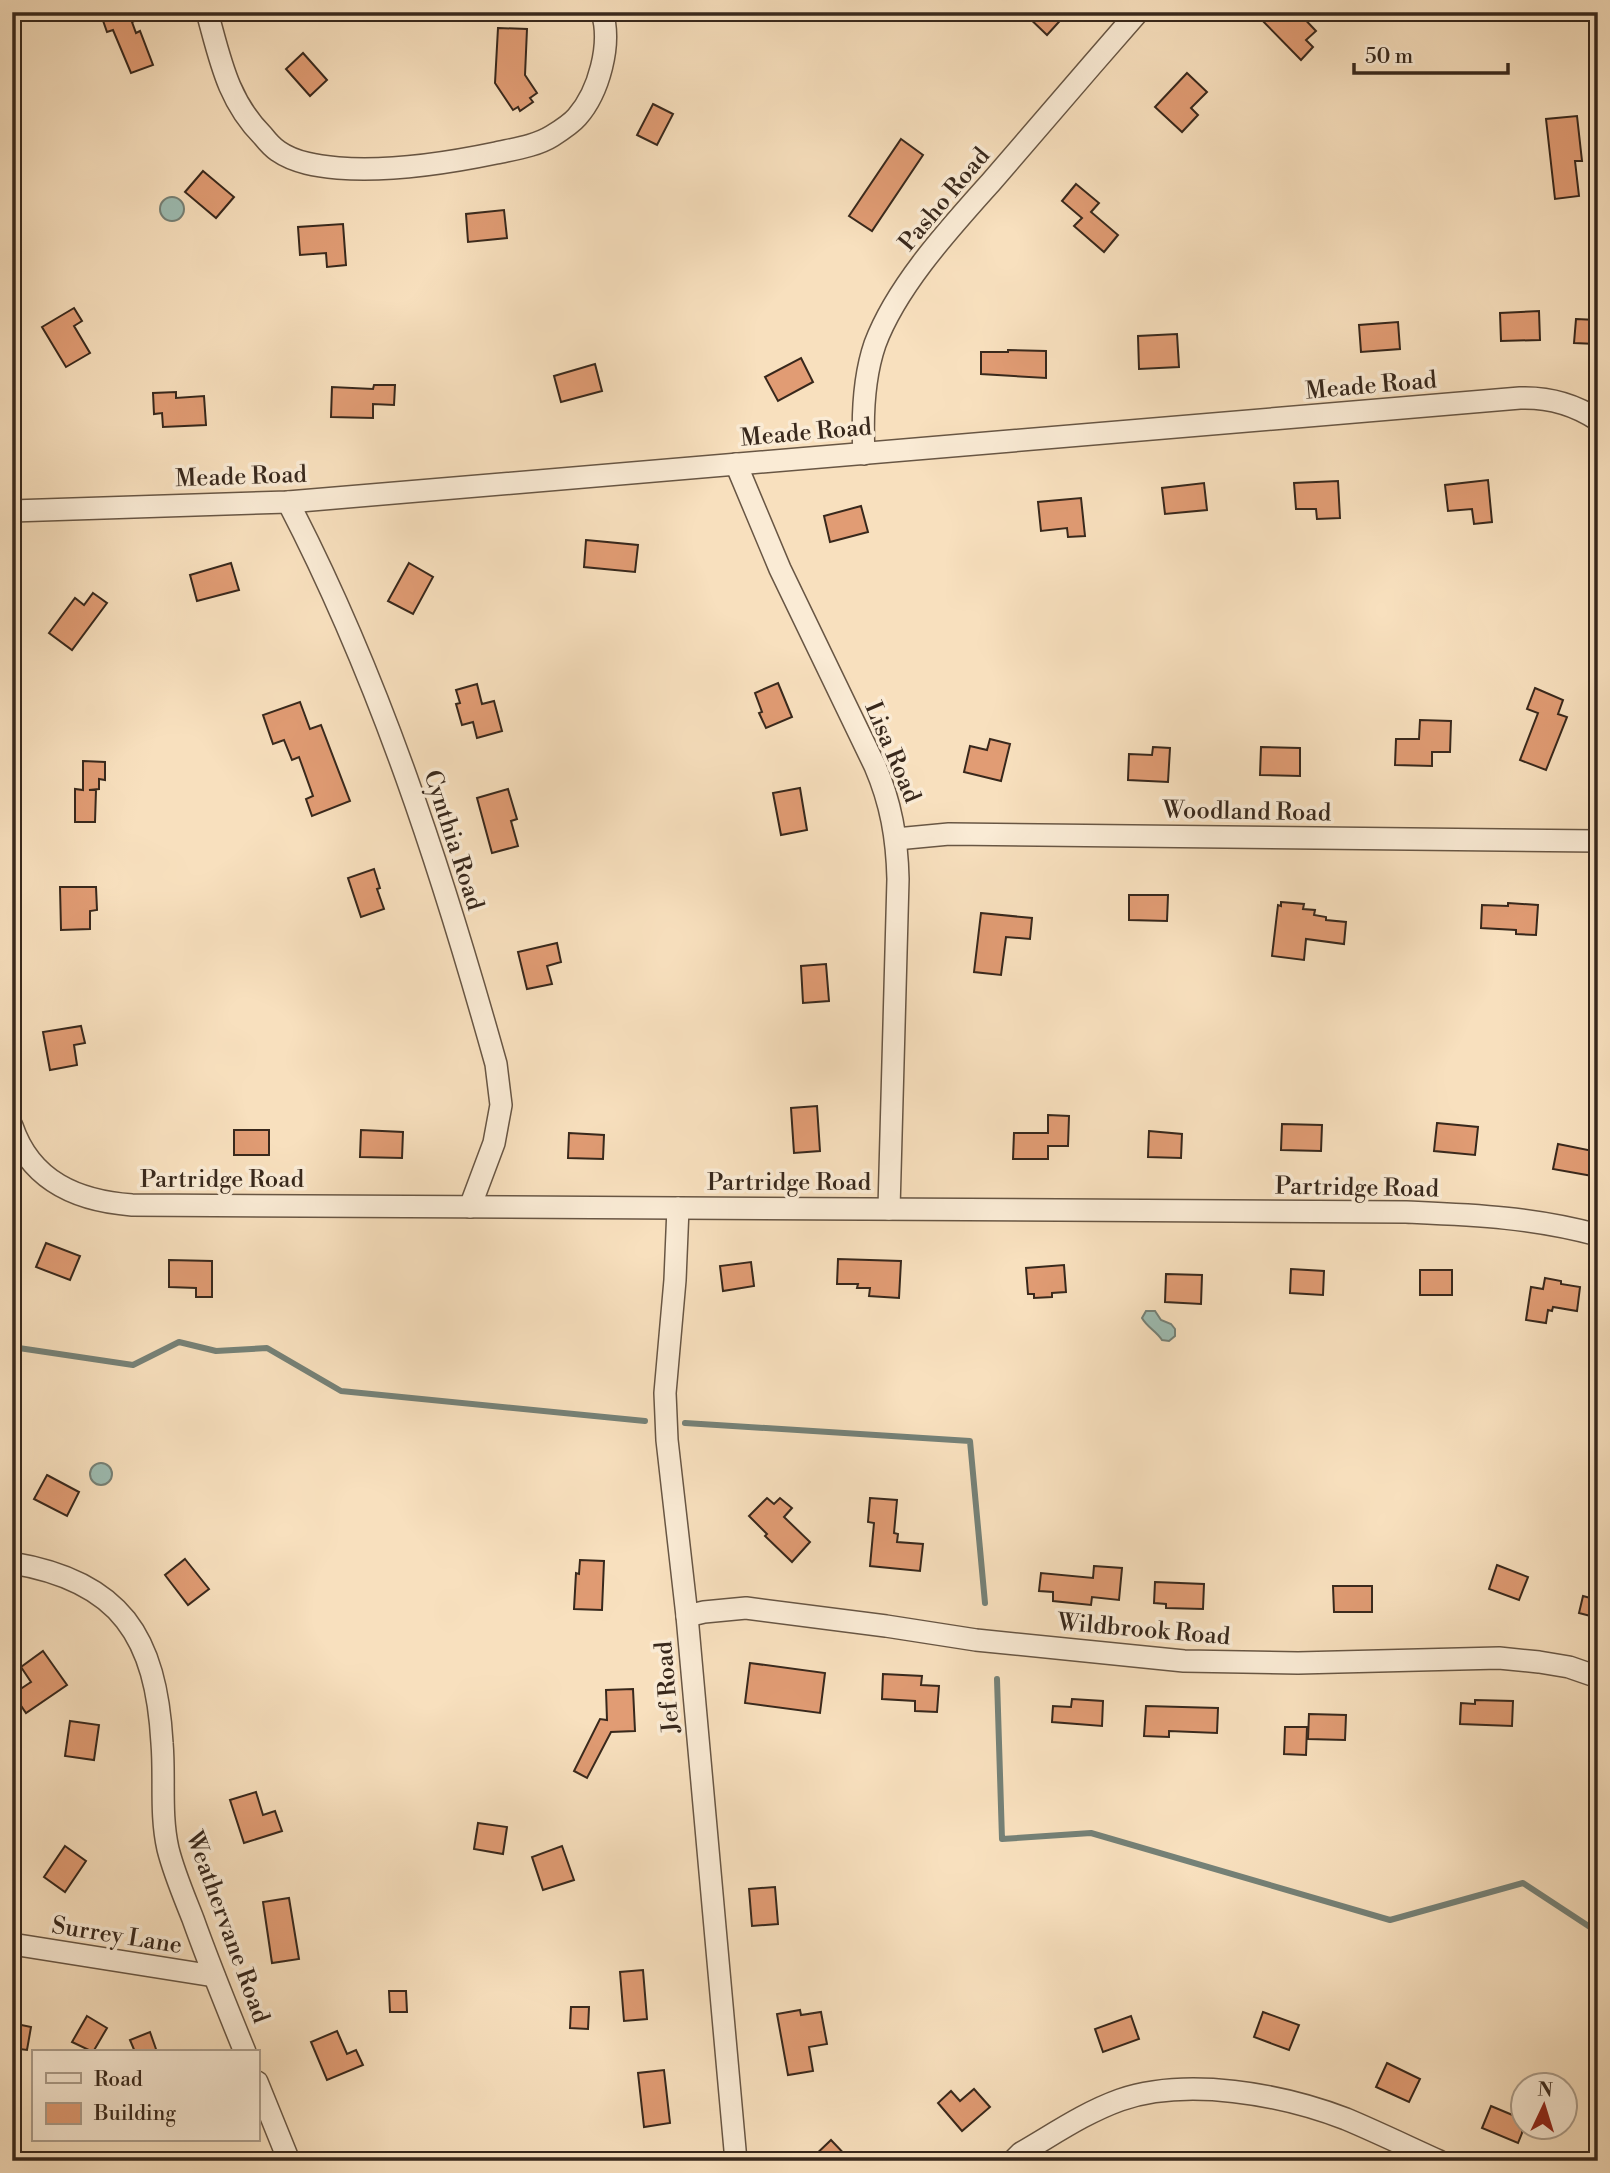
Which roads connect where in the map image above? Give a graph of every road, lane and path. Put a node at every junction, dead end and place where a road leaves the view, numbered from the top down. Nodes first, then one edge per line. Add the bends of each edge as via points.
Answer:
1 (206, 12) edge
2 (602, 12) edge
3 (1138, 12) edge
4 (1598, 420) edge
5 (864, 454) junction
6 (736, 464) junction
7 (288, 502) junction
8 (12, 511) edge
9 (896, 839) junction
10 (1598, 841) edge
11 (12, 1126) edge
12 (470, 1207) junction
13 (678, 1208) junction
14 (889, 1209) junction
15 (1598, 1236) edge
16 (12, 1563) edge
17 (687, 1616) junction
18 (1598, 1677) edge
19 (12, 1944) edge
20 (214, 1976) junction
21 (244, 2050) edge
22 (259, 2087) edge
23 (289, 2161) edge
24 (736, 2161) edge
25 (1013, 2161) edge
26 (1439, 2161) edge

1 - 2 street via 228,87 251,125 277,151 300,162 339,168 460,160 550,137 577,117 595,88 605,57
3 - 5 street, Pasho Road via 944,236 896,302 875,345 867,378 862,414
4 - 5 street, Meade Road via 1571,405 1520,398
5 - 6 street, Meade Road
6 - 7 street, Meade Road
6 - 9 street, Lisa Road via 780,569 886,792
7 - 8 street, Meade Road
7 - 12 street, Cynthia Road via 375,694 422,822 496,1064 499,1118
9 - 10 street, Woodland Road via 965,834
9 - 14 street, Lisa Road
11 - 12 street, Partridge Road via 25,1153 44,1174 69,1191 100,1202
12 - 13 street, Partridge Road
13 - 14 street, Partridge Road
13 - 17 street, Jef Road via 665,1393
14 - 15 street, Partridge Road via 1406,1212 1521,1219
16 - 20 street, Weathervane Road via 58,1573 94,1591 122,1615 139,1642 156,1692 168,1848
17 - 18 street, Wildbrook Road via 746,1608 976,1640 1184,1661 1499,1658 1569,1667
17 - 24 street, Jef Road
19 - 20 street, Surrey Lane
20 - 21 street, Weathervane Road
22 - 23 street
25 - 26 street via 1083,2116 1123,2099 1206,2088 1311,2108

